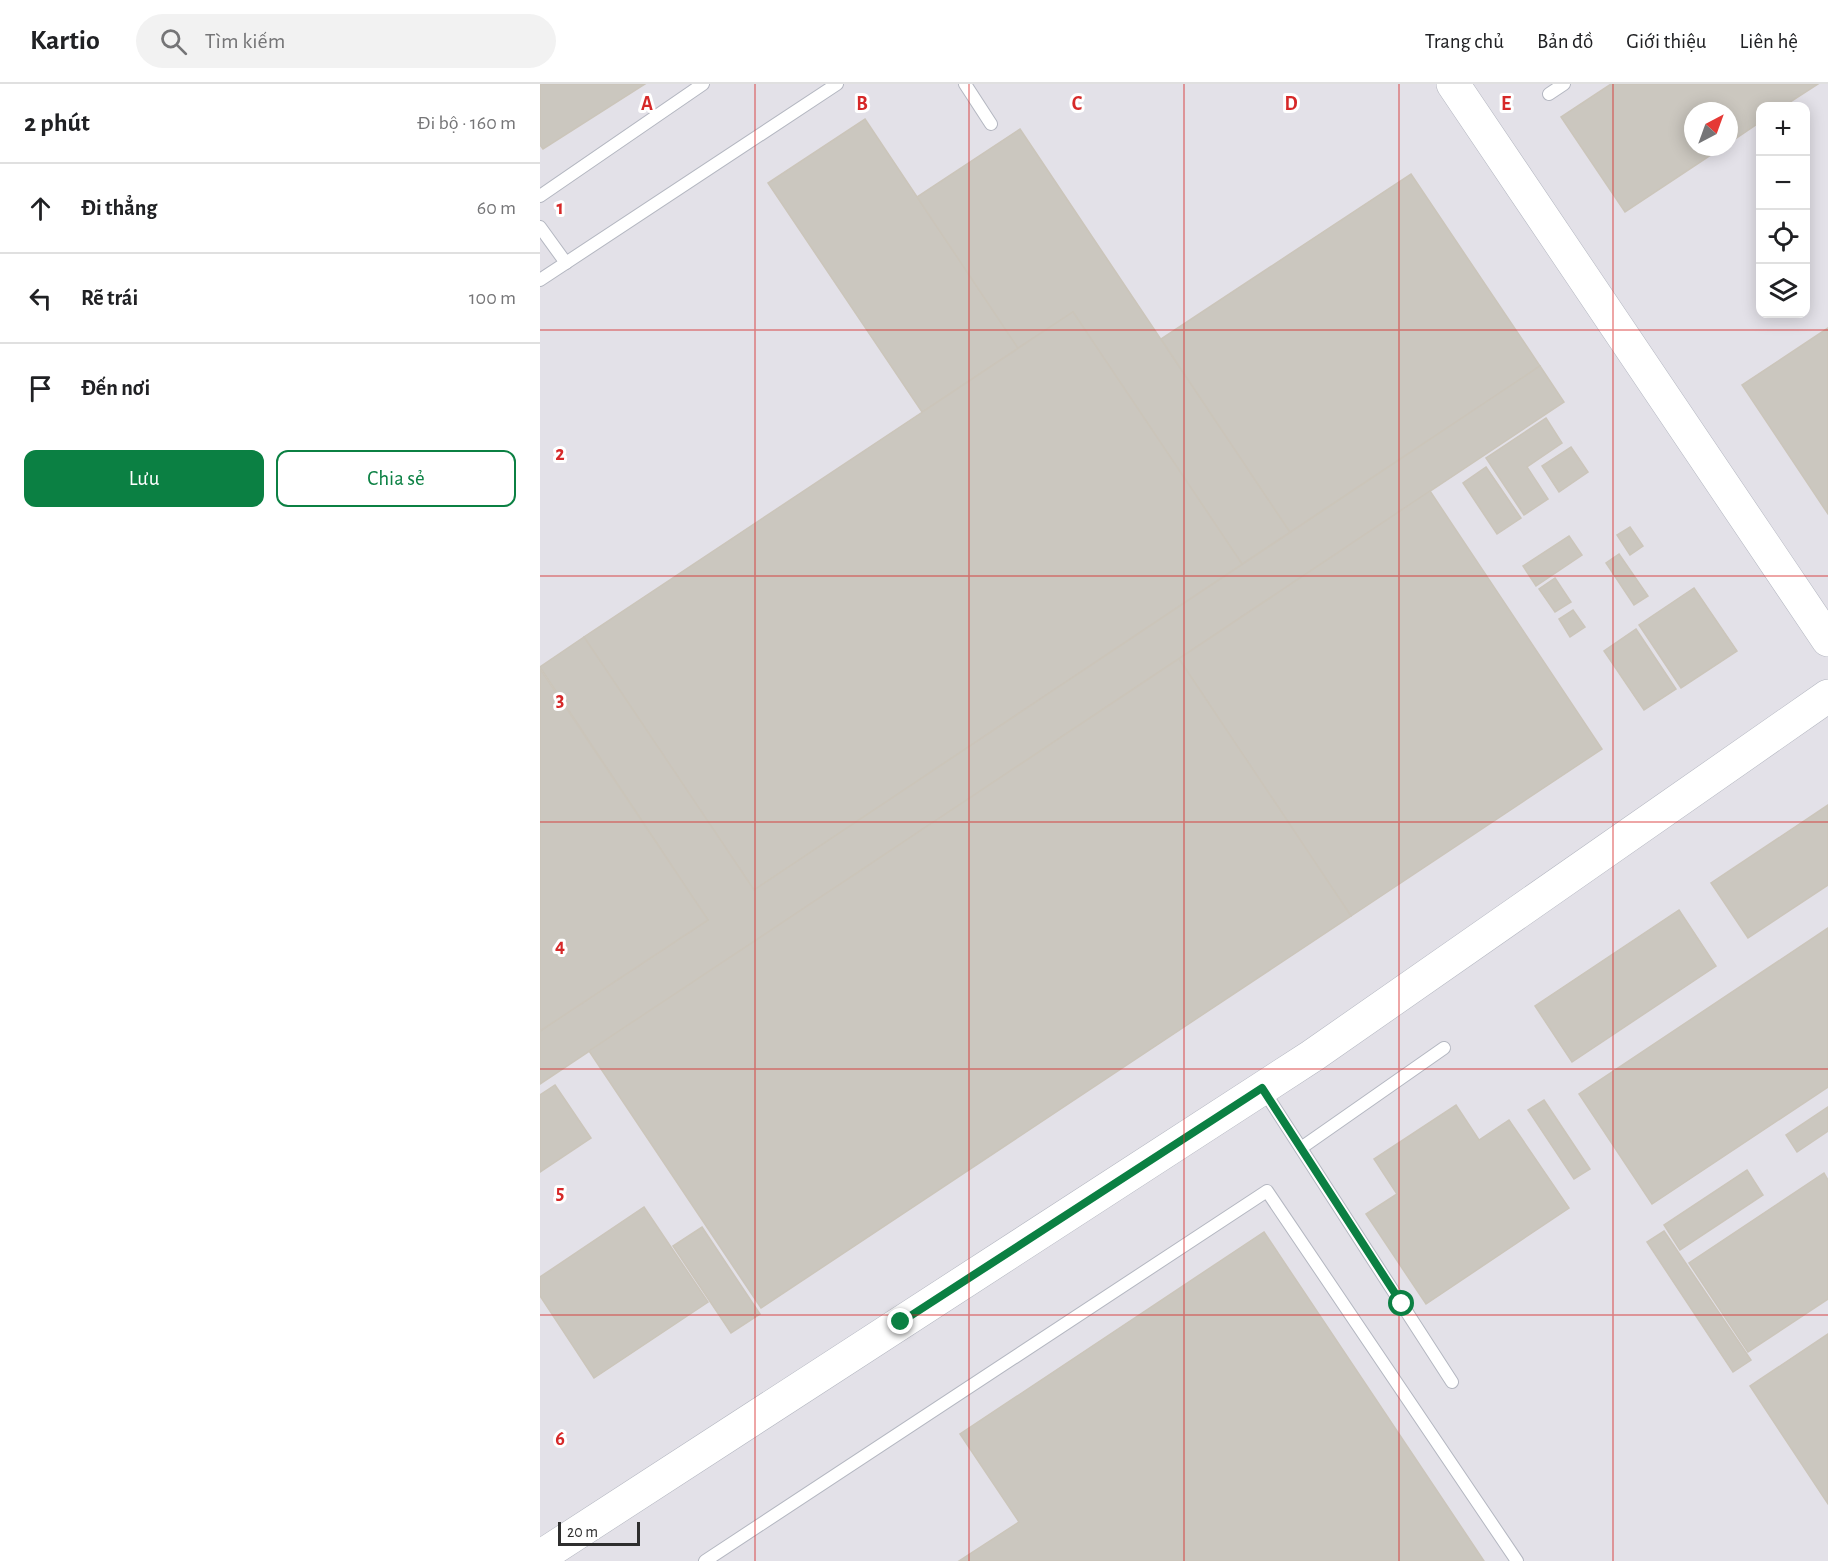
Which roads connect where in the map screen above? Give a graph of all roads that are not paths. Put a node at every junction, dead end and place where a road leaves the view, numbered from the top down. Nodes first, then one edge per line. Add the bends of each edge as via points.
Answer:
1 (703, 84) edge
2 (837, 84) edge
3 (965, 84) edge
4 (1453, 84) edge
5 (1564, 84) edge
6 (1549, 94) dead end
7 (991, 124) dead end
8 (540, 196) edge
9 (540, 227) edge
10 (566, 263) junction
11 (540, 280) edge
12 (1828, 640) edge
13 (1828, 696) edge
14 (1444, 1048) dead end
15 (1262, 1088) junction
16 (1301, 1148) junction
17 (1452, 1382) dead end
18 (540, 1557) edge
19 (705, 1561) edge
20 (1517, 1561) edge

1 - 8 lane
2 - 10 lane
3 - 7 lane
4 - 12 street
5 - 6 lane
9 - 10 lane
10 - 11 lane
13 - 15 street
14 - 16 lane
15 - 16 lane
15 - 18 street
16 - 17 lane
19 - 20 lane via 1267,1191

